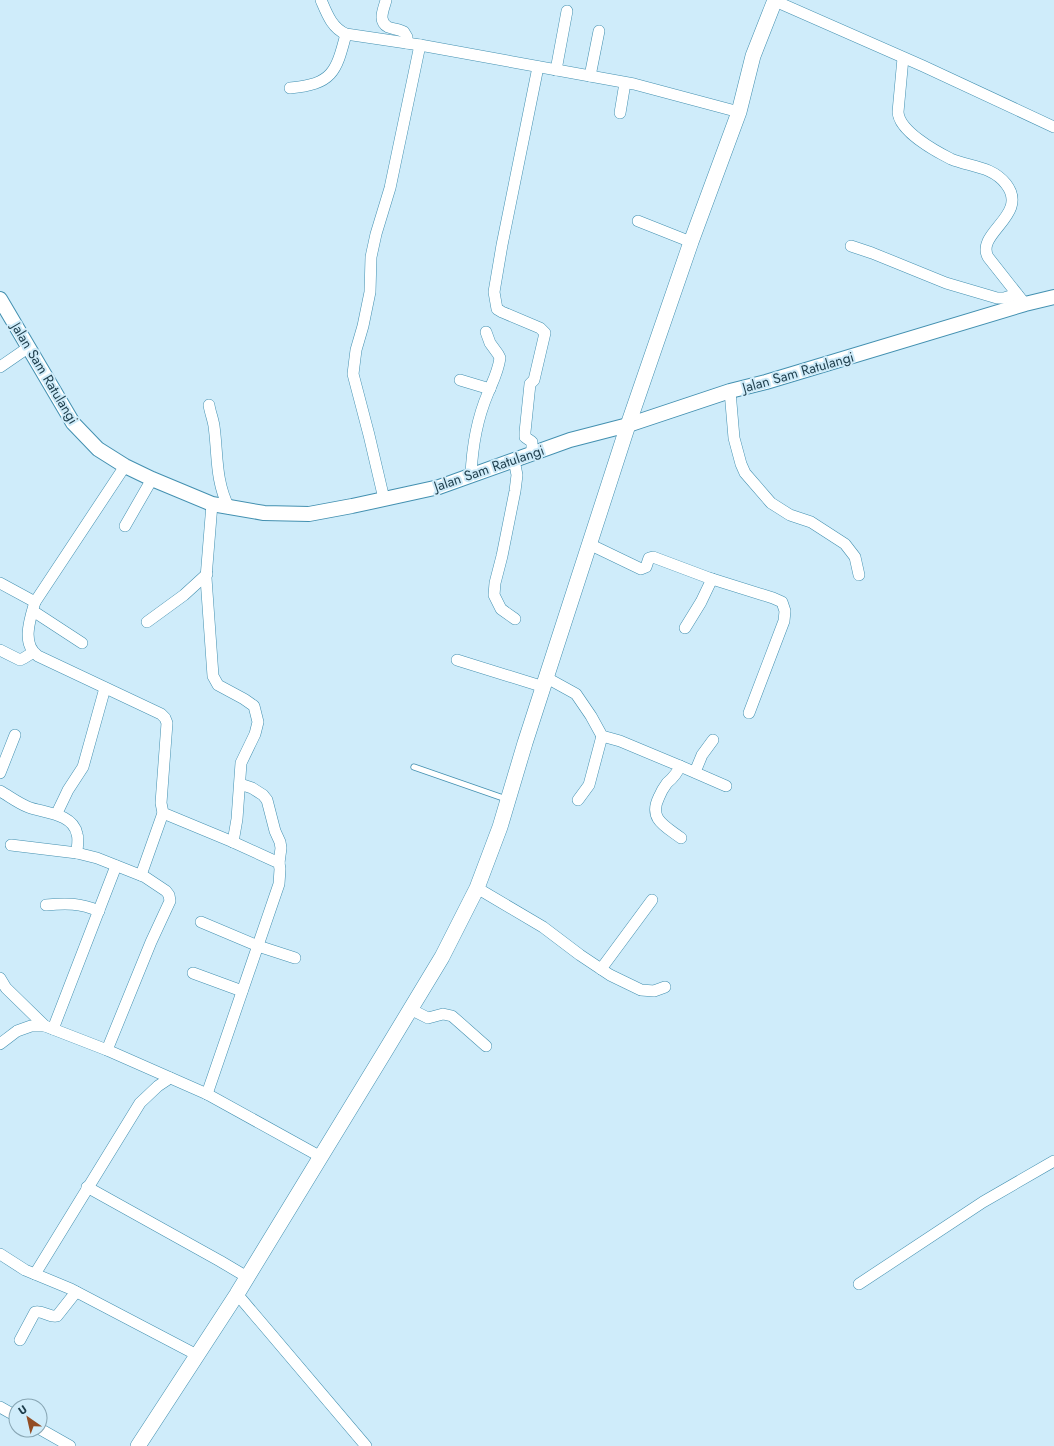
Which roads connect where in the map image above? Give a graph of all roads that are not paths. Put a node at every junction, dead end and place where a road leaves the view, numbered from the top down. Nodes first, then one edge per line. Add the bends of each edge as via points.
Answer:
1 (321, 0) edge
2 (386, 0) edge
3 (775, 1) edge
4 (567, 11) dead end
5 (599, 31) dead end
6 (346, 34) junction
7 (407, 43) junction
8 (420, 45) junction
9 (903, 58) junction
10 (538, 67) junction
11 (556, 70) junction
12 (590, 76) junction
13 (626, 83) junction
14 (290, 88) dead end
15 (739, 112) junction
16 (620, 113) dead end
17 (1054, 127) edge
18 (638, 221) dead end
19 (692, 242) junction
20 (851, 246) dead end
21 (1054, 297) edge
22 (0, 298) edge
23 (1021, 299) junction
24 (486, 332) dead end
25 (30, 347) junction
26 (0, 367) edge
27 (460, 380) dead end
28 (490, 389) junction
29 (730, 391) junction
30 (209, 405) dead end
31 (628, 425) junction
32 (532, 453) junction
33 (514, 460) junction
34 (125, 466) junction
35 (471, 476) junction
36 (152, 479) junction
37 (384, 499) junction
38 (212, 504) junction
39 (229, 508) junction
40 (125, 526) dead end
41 (589, 544) junction
42 (207, 574) junction
43 (859, 575) dead end
44 (712, 579) junction
45 (0, 583) edge
46 (34, 607) junction
47 (515, 619) dead end
48 (147, 622) dead end
49 (685, 628) dead end
50 (82, 643) dead end
51 (0, 650) edge
52 (32, 653) junction
53 (457, 660) dead end
54 (545, 682) junction
55 (105, 688) junction
56 (749, 713) dead end
57 (15, 735) dead end
58 (602, 736) junction
59 (713, 740) dead end
60 (680, 766) junction
61 (414, 767) dead end
62 (695, 772) junction
63 (0, 773) edge
64 (240, 784) junction
65 (726, 786) dead end
66 (0, 791) edge
67 (508, 800) junction
68 (578, 800) dead end
69 (57, 813) junction
70 (163, 813) junction
71 (681, 838) dead end
72 (233, 842) junction
73 (12, 845) dead end
74 (77, 853) junction
75 (279, 863) junction
76 (116, 866) junction
77 (141, 875) junction
78 (477, 888) junction
79 (652, 900) dead end
80 (46, 905) dead end
81 (99, 911) junction
82 (201, 922) dead end
83 (258, 946) junction
84 (295, 958) dead end
85 (601, 969) junction
86 (193, 973) dead end
87 (0, 978) edge
88 (665, 987) dead end
89 (242, 991) junction
90 (410, 1009) junction
91 (49, 1027) junction
92 (0, 1044) edge
93 (486, 1046) dead end
94 (107, 1050) junction
95 (170, 1078) junction
96 (207, 1094) junction
97 (321, 1157) junction
98 (1054, 1161) edge
99 (87, 1187) junction
100 (0, 1254) edge
101 (34, 1274) junction
102 (247, 1277) junction
103 (859, 1284) dead end
104 (76, 1292) junction
105 (237, 1294) junction
106 (20, 1340) dead end
107 (197, 1355) junction
108 (48, 1434) edge
109 (70, 1446) edge
110 (138, 1446) edge
111 (366, 1446) edge

1 - 6 street via 336,29
2 - 7 street via 382,19 388,27 404,32
3 - 9 street
3 - 15 main road via 754,56
4 - 11 street
5 - 12 street
6 - 7 street
6 - 14 street via 340,56 327,78 310,86
7 - 8 street
8 - 10 street
8 - 37 street via 390,188 371,257 370,292 353,374
9 - 17 street
9 - 23 street via 898,112 902,125 921,141 952,159 997,175 1009,189 1011,207 986,243 985,250
10 - 11 street
10 - 32 street via 494,292 497,309 540,328 545,333 534,380 530,385 525,437 532,442
11 - 12 street
12 - 13 street
13 - 15 street
13 - 16 street
15 - 19 main road
18 - 19 street
19 - 31 main road
20 - 23 street via 946,283 997,298
21 - 23 street, Jalan Sam Ratulangi
22 - 25 street, Jalan Sam Ratulangi
23 - 29 street, Jalan Sam Ratulangi via 766,382
24 - 28 street via 500,358
25 - 26 street
25 - 34 street, Jalan Sam Ratulangi via 73,423 98,449
27 - 28 street
28 - 35 street via 474,442
29 - 31 street, Jalan Sam Ratulangi
29 - 43 street via 734,438 745,472 771,503 790,516 811,522 845,544 855,557
30 - 39 street via 220,482
31 - 32 street, Jalan Sam Ratulangi
31 - 41 main road
32 - 33 street, Jalan Sam Ratulangi
33 - 35 street, Jalan Sam Ratulangi
33 - 47 street via 517,475 515,491 494,595 501,609
34 - 36 street, Jalan Sam Ratulangi
34 - 46 street
35 - 37 street, Jalan Sam Ratulangi via 438,487
36 - 38 street, Jalan Sam Ratulangi
36 - 40 street
37 - 39 street, Jalan Sam Ratulangi via 309,514 264,513
38 - 39 street, Jalan Sam Ratulangi
38 - 42 street
41 - 44 street via 641,569 646,567 653,557
41 - 54 main road
42 - 48 street via 184,595
42 - 64 street via 213,676 218,685 254,706 258,722 241,763
44 - 49 street
44 - 56 street via 780,600 784,606 784,620
45 - 46 street
46 - 50 street
46 - 52 street via 28,638
51 - 52 street via 20,660
52 - 55 street
53 - 54 street
54 - 58 street via 576,694
54 - 67 main road
55 - 69 street via 83,767
55 - 70 street via 165,718 167,723 160,803
57 - 63 street
58 - 60 street
58 - 68 street via 589,785
59 - 62 street via 702,755
60 - 62 street
60 - 71 street via 677,774 660,793 654,809 660,822
61 - 67 lane
62 - 65 street
64 - 72 street
64 - 75 street via 264,795 267,800 280,842
66 - 69 street via 27,806
67 - 78 main road
69 - 74 street via 68,820 78,834
70 - 72 street
70 - 77 street
72 - 75 street
73 - 74 street
74 - 76 street
75 - 83 street via 279,884
76 - 77 street
76 - 81 street
77 - 94 street via 166,891 170,901 150,942
78 - 85 street via 543,927
78 - 90 main road via 442,957
79 - 85 street
80 - 81 street via 64,903
81 - 91 street
82 - 83 street
83 - 84 street
83 - 89 street
85 - 88 street via 641,990 654,991
86 - 89 street
87 - 91 street via 6,988
89 - 96 street
90 - 93 street via 428,1018 444,1014 452,1016
90 - 97 main road
91 - 92 street via 31,1026 17,1031
91 - 94 street
94 - 95 street
95 - 96 street
95 - 99 street via 140,1103
96 - 97 street
97 - 102 main road
98 - 103 street via 983,1202
99 - 101 street
99 - 102 street
100 - 101 street
101 - 104 street
102 - 105 main road
104 - 106 street via 55,1317 35,1312
104 - 107 street
105 - 107 main road
105 - 111 street
107 - 110 main road
108 - 109 street

